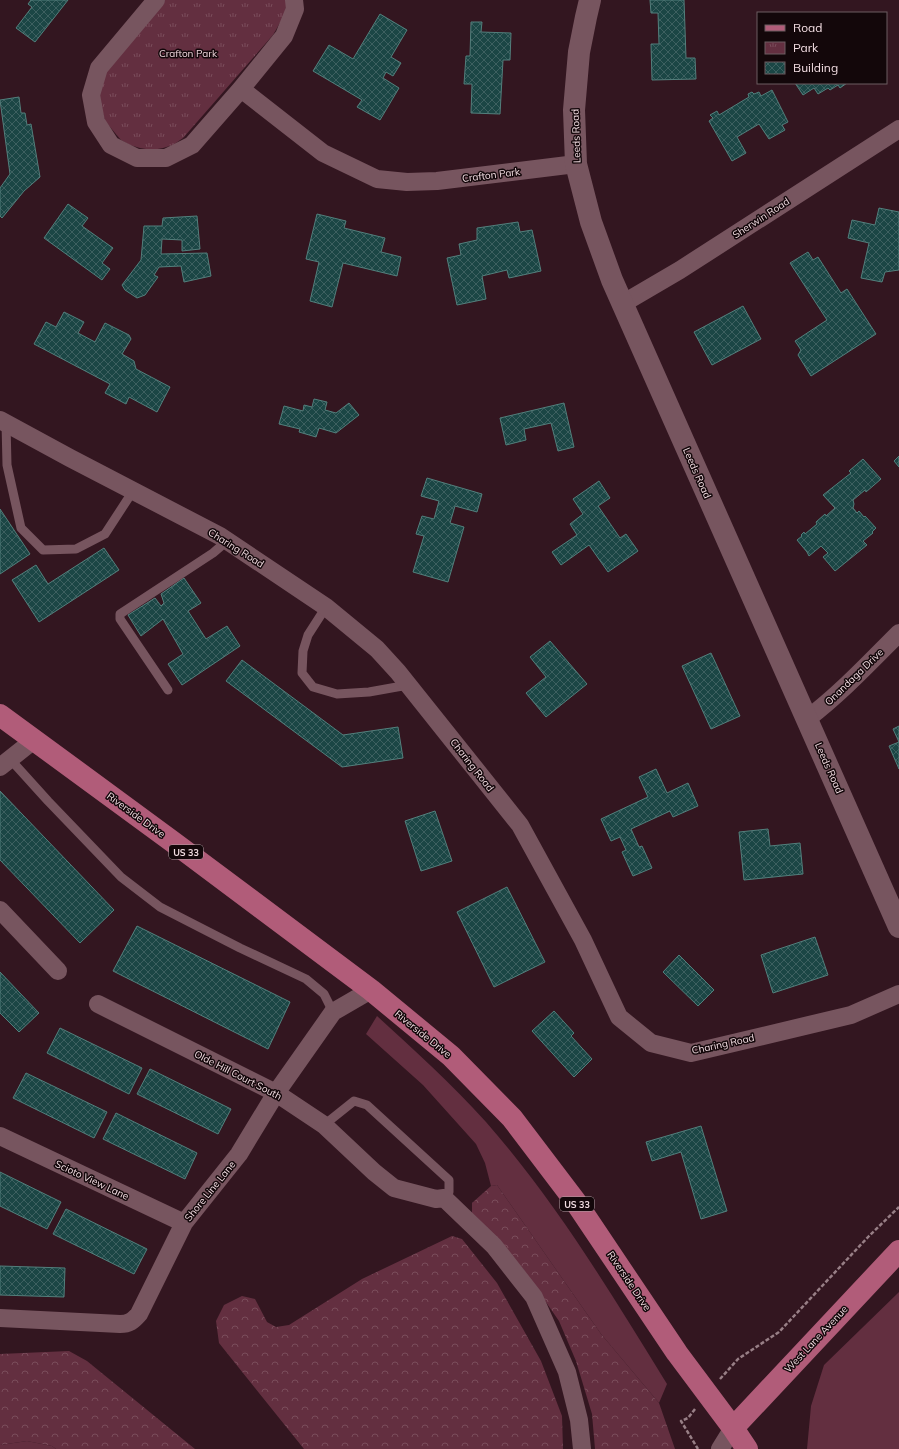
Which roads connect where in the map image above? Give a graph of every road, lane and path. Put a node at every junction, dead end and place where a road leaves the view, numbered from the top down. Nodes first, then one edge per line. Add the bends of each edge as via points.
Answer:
1 (156, 0) edge
2 (294, 0) edge
3 (590, 0) edge
4 (241, 89) junction
5 (899, 129) edge
6 (576, 164) junction
7 (622, 304) junction
8 (3, 422) edge
9 (133, 491) junction
10 (226, 540) junction
11 (326, 607) junction
12 (899, 633) edge
13 (408, 685) junction
14 (168, 690) dead end
15 (0, 715) edge
16 (807, 719) junction
17 (34, 740) junction
18 (5, 763) edge
19 (0, 910) edge
20 (899, 927) edge
21 (58, 971) dead end
22 (371, 990) junction
23 (899, 994) edge
24 (98, 1004) dead end
25 (333, 1012) junction
26 (276, 1093) junction
27 (324, 1125) junction
28 (0, 1136) edge
29 (444, 1198) junction
30 (899, 1207) edge
31 (184, 1223) junction
32 (899, 1252) edge
33 (0, 1318) edge
34 (708, 1394) junction
35 (733, 1428) junction
36 (582, 1449) edge
37 (698, 1449) edge
38 (720, 1449) edge
39 (747, 1449) edge

1 - 4 street via 99,68 92,95 94,115 111,145 137,158 166,158 192,145
2 - 4 street via 295,9 284,36
3 - 6 street, Leeds Road via 579,52 574,110
4 - 6 street, Crafton Park via 323,153 377,179 437,181
5 - 7 street, Sherwin Road via 680,270
6 - 7 street, Leeds Road via 591,222
7 - 16 street, Leeds Road
8 - 9 street, Charing Road
8 - 9 lane via 6,465 21,528 43,550 76,549 105,534
9 - 10 street, Charing Road
10 - 11 street, Charing Road
10 - 14 lane via 213,553 120,614 120,619
11 - 13 street, Charing Road via 377,649
11 - 13 lane via 308,635 303,651 302,673 313,687 336,694 369,692
12 - 16 street, Onandaga Drive via 849,684
13 - 23 street, Charing Road via 520,825 583,940 619,1017 651,1043 691,1052 851,1015
15 - 17 main road, Riverside Drive / US 33
16 - 20 street, Leeds Road
17 - 18 street
17 - 22 main road, Riverside Drive / US 33
18 - 25 lane via 48,800 121,877 160,907 306,979 324,994
19 - 21 street
22 - 25 street, Shore Line Lane
22 - 34 main road, Riverside Drive / US 33 via 451,1056 512,1118 575,1201 676,1353
24 - 26 street, Olde Hill Court South
25 - 26 street, Shore Line Lane
26 - 27 street, Olde Hill Court South
26 - 31 street, Shore Line Lane via 239,1154
27 - 29 street, Olde Hill Court South via 394,1188 436,1199
27 - 29 lane via 354,1101 367,1105 449,1180 449,1192
28 - 31 street, Scioto View Lane
29 - 36 street via 494,1246 534,1297 567,1372 579,1420
30 - 34 path via 779,1332 738,1359
31 - 33 street, Shore Line Lane via 139,1314 127,1324
32 - 35 main road, West Lane Avenue
34 - 35 main road, Riverside Drive / US 33
34 - 37 path via 688,1418 681,1421
35 - 38 street
35 - 39 main road, Riverside Drive / US 33

